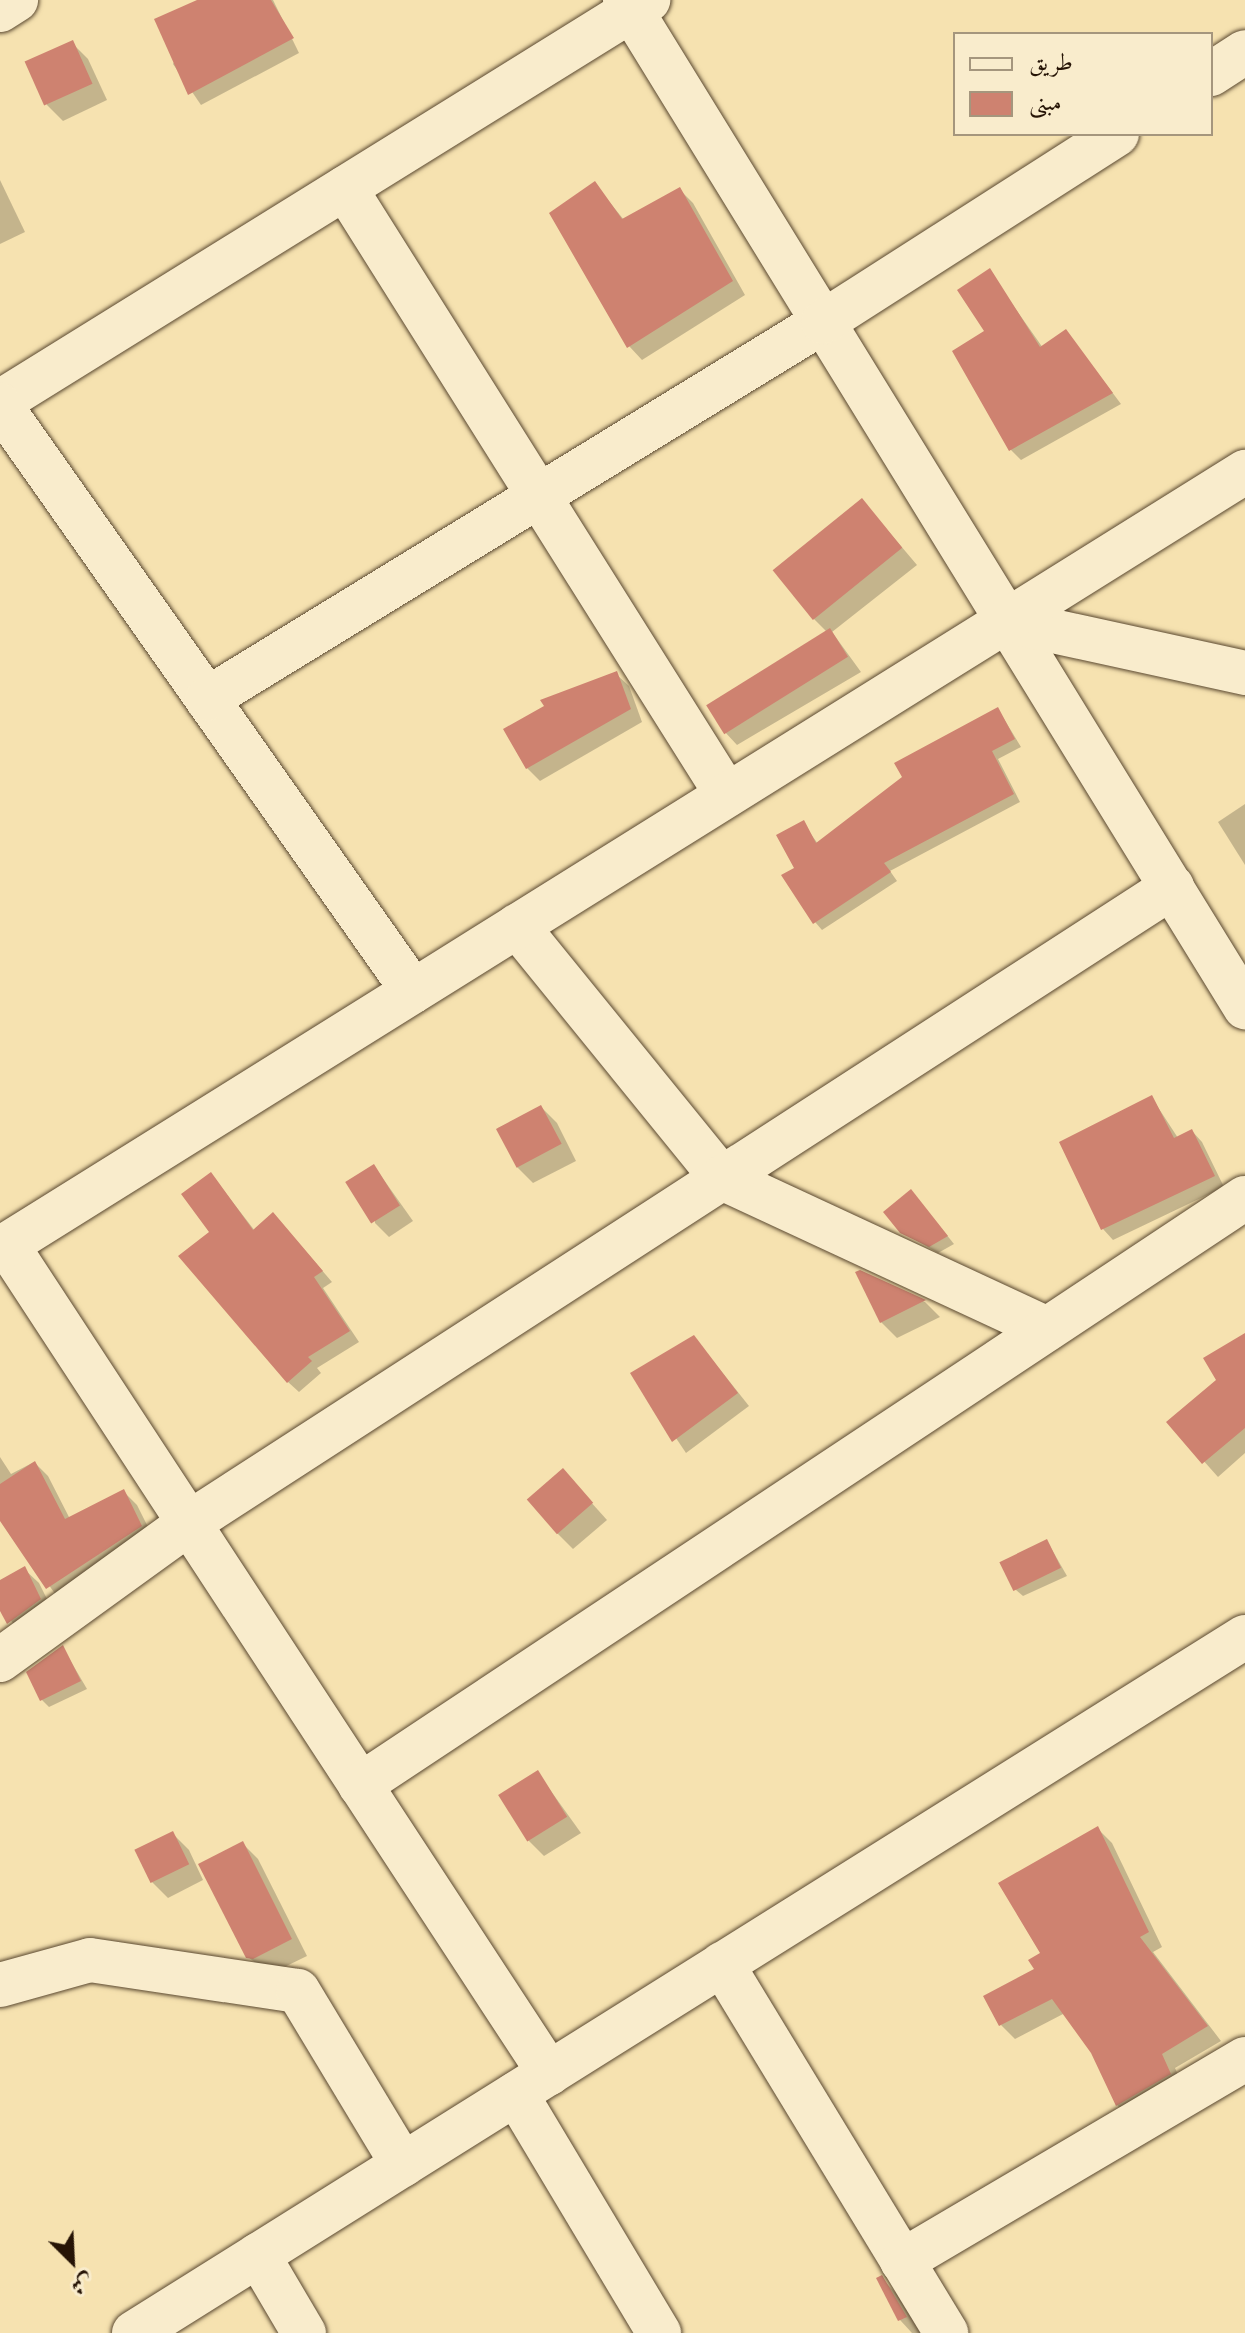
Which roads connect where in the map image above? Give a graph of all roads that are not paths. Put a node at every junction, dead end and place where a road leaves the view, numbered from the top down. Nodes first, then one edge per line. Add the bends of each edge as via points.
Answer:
1 (16, 0) edge
2 (635, 3) edge
3 (0, 10) edge
4 (1245, 52) edge
5 (1213, 73) edge
6 (1114, 136) edge
7 (345, 188) junction
8 (823, 322) junction
9 (0, 404) edge
10 (1245, 472) edge
11 (539, 496) junction
12 (1007, 621) junction
13 (1245, 673) edge
14 (207, 699) junction
15 (727, 795) junction
16 (1172, 887) junction
17 (517, 926) junction
18 (413, 991) junction
19 (1245, 1007) edge
20 (722, 1178) junction
21 (1245, 1198) edge
22 (4, 1247) edge
23 (1047, 1329) junction
24 (189, 1523) junction
25 (1245, 1637) edge
26 (0, 1660) edge
27 (360, 1785) junction
28 (722, 1964) junction
29 (0, 1985) edge
30 (1245, 2059) edge
31 (532, 2084) junction
32 (403, 2165) junction
33 (258, 2255) junction
34 (902, 2261) junction
35 (134, 2333) edge
36 (304, 2333) edge
37 (659, 2333) edge
38 (946, 2333) edge

1 - 3 street
2 - 7 street
2 - 8 street
4 - 5 street
6 - 8 street
7 - 9 street
7 - 11 street
8 - 11 street
8 - 12 street
9 - 14 street
10 - 12 street
11 - 14 street
11 - 15 street
12 - 13 street
12 - 15 street
12 - 16 street
14 - 18 street
15 - 17 street
16 - 19 street
16 - 20 street
17 - 18 street
17 - 20 street
18 - 22 street
20 - 23 street
20 - 24 street
21 - 23 street
22 - 24 street
23 - 27 street
24 - 26 street
24 - 27 street
25 - 28 street
27 - 31 street
28 - 31 street
28 - 34 street
29 - 32 street via 90,1960 298,1991
30 - 34 street
31 - 32 street
31 - 37 street
32 - 33 street
33 - 35 street
33 - 36 street
34 - 38 street

